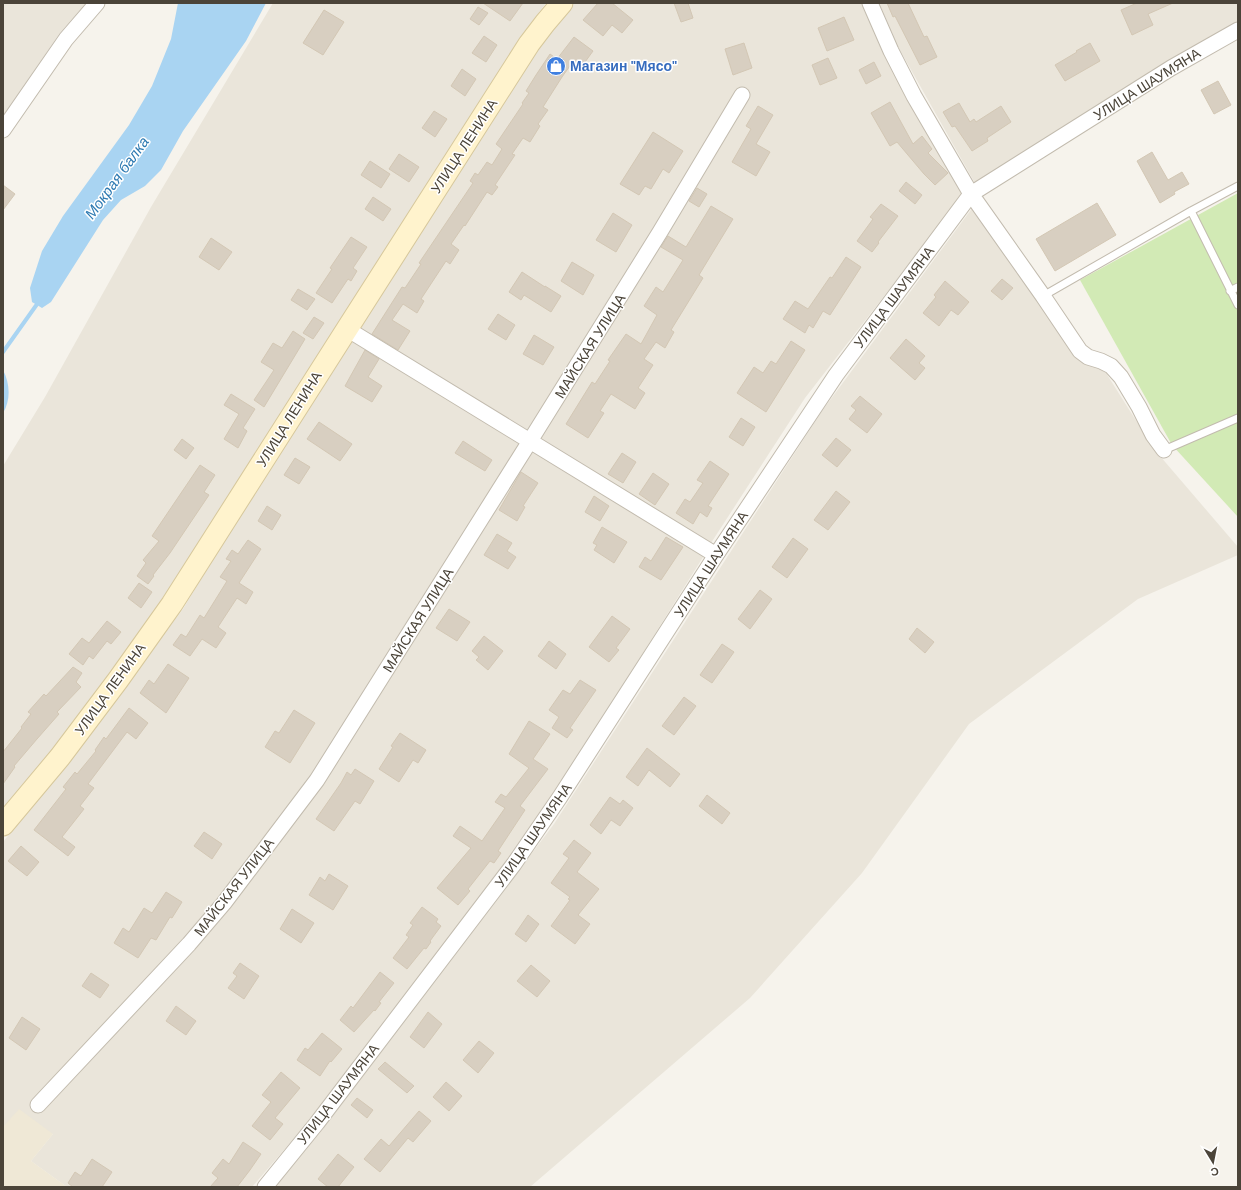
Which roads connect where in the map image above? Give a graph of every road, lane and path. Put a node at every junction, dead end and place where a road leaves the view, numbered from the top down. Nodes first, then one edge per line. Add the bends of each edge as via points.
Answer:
1 (97, 3) edge
2 (562, 3) edge
3 (870, 3) edge
4 (1238, 30) edge
5 (742, 95) dead end
6 (3, 130) edge
7 (1238, 186) edge
8 (971, 194) junction
9 (1191, 211) junction
10 (1238, 287) edge
11 (1230, 291) junction
12 (1043, 296) junction
13 (1238, 305) edge
14 (347, 329) junction
15 (1238, 418) edge
16 (530, 441) junction
17 (1164, 450) joint
18 (716, 555) junction
19 (3, 825) edge
20 (38, 1105) dead end
21 (265, 1187) edge

1 - 6 street via 66,39
2 - 14 street, УЛИЦА ЛЕНИНА via 529,44
3 - 8 street via 914,96
4 - 8 street, УЛИЦА ШАУМЯНА via 1171,68
5 - 16 street, МАЙСКАЯ УЛИЦА
7 - 9 lane
8 - 12 street
8 - 18 street, УЛИЦА ШАУМЯНА via 836,375
9 - 11 lane
9 - 12 lane
10 - 11 lane
11 - 13 lane
12 - 17 street via 1080,351 1111,366 1121,377
14 - 16 street
14 - 19 street, УЛИЦА ЛЕНИНА via 172,604 60,757
15 - 17 lane
16 - 18 street
16 - 20 street, МАЙСКАЯ УЛИЦА via 317,780 189,944
18 - 21 street, УЛИЦА ШАУМЯНА via 514,864 317,1123

